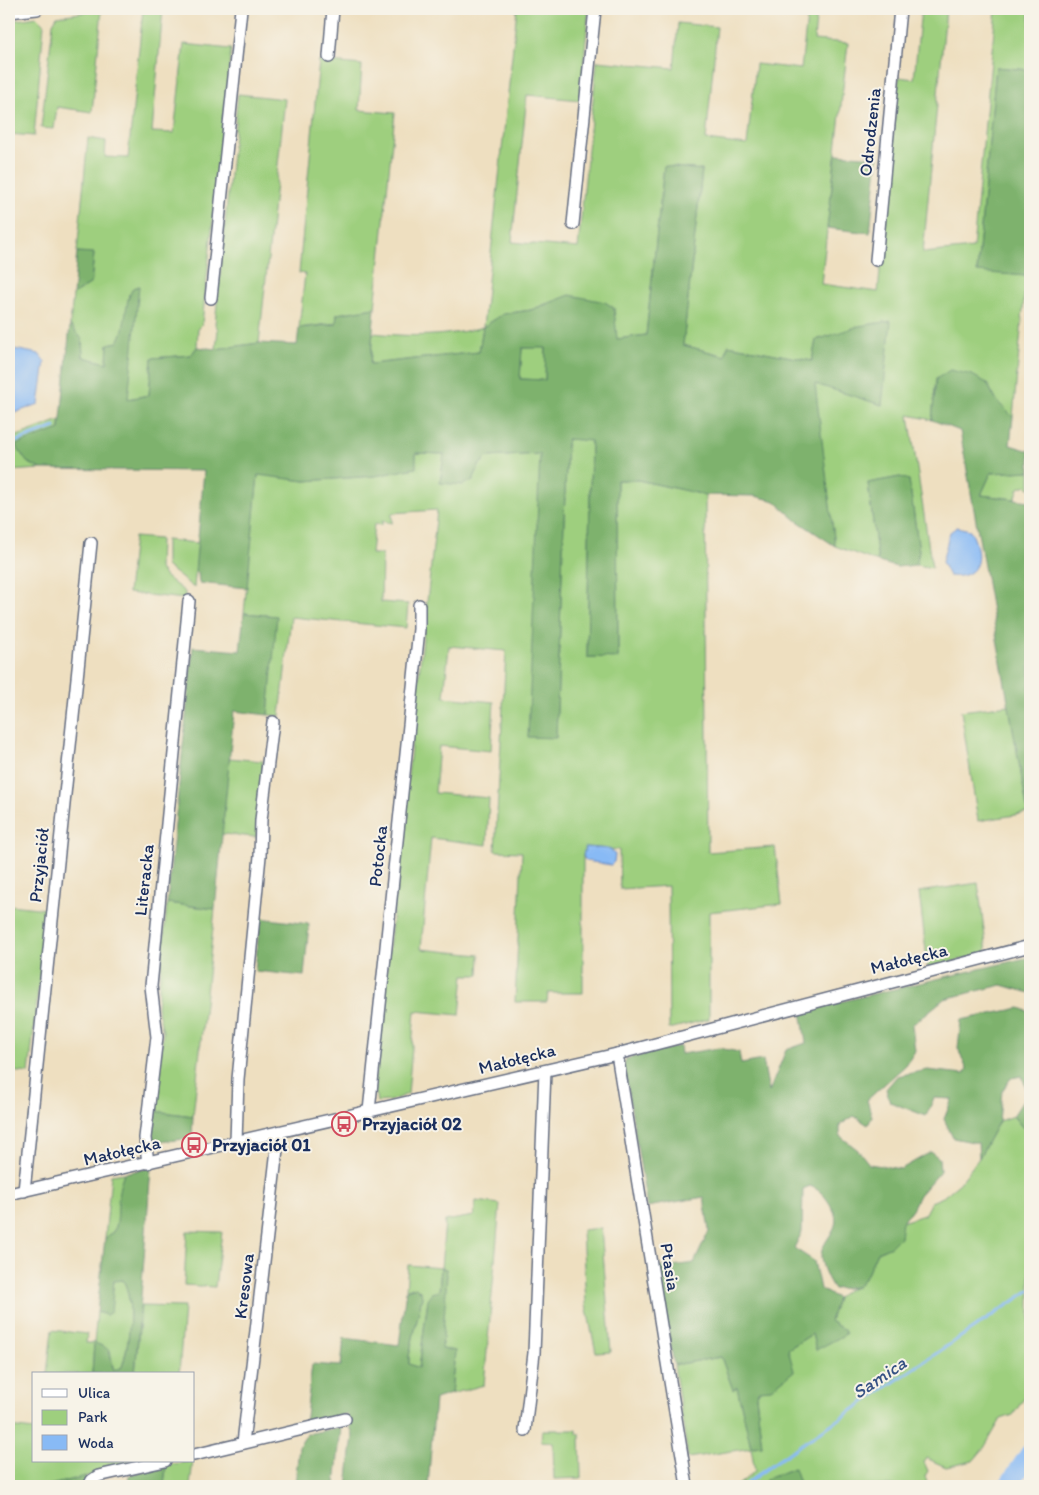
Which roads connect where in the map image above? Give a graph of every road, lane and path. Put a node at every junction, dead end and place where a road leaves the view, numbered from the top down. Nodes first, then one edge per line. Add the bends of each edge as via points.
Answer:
1 (37, 9) edge
2 (241, 9) edge
3 (333, 9) edge
4 (595, 9) edge
5 (900, 9) edge
6 (9, 12) edge
7 (329, 57) dead end
8 (574, 224) dead end
9 (876, 260) dead end
10 (211, 298) dead end
11 (91, 543) dead end
12 (189, 601) dead end
13 (419, 605) dead end
14 (273, 722) dead end
15 (1030, 946) edge
16 (617, 1054) junction
17 (545, 1071) junction
18 (368, 1112) junction
19 (279, 1132) junction
20 (236, 1142) junction
21 (148, 1163) junction
22 (24, 1191) junction
23 (9, 1194) edge
24 (345, 1419) dead end
25 (525, 1430) dead end
26 (243, 1444) junction
27 (195, 1455) edge
28 (161, 1462) edge
29 (90, 1486) edge
30 (688, 1486) edge

1 - 6 street
2 - 10 street
3 - 7 street
4 - 8 street
5 - 9 street, Odrodzenia
11 - 22 street, Przyjaciół
12 - 21 street, Literacka via 151,986 157,1037 145,1138
13 - 18 street, Potocka via 420,629
14 - 20 street via 238,1079
15 - 16 street, Małołęcka
16 - 17 street, Małołęcka
16 - 30 street, Ptasia
17 - 18 street, Małołęcka
17 - 25 street via 534,1353
18 - 19 street, Małołęcka
19 - 20 street, Małołęcka
19 - 26 street, Kresowa
20 - 21 street, Małołęcka
21 - 22 street, Małołęcka
22 - 23 street, Małołęcka
24 - 26 street
26 - 27 street
28 - 29 street via 98,1476

